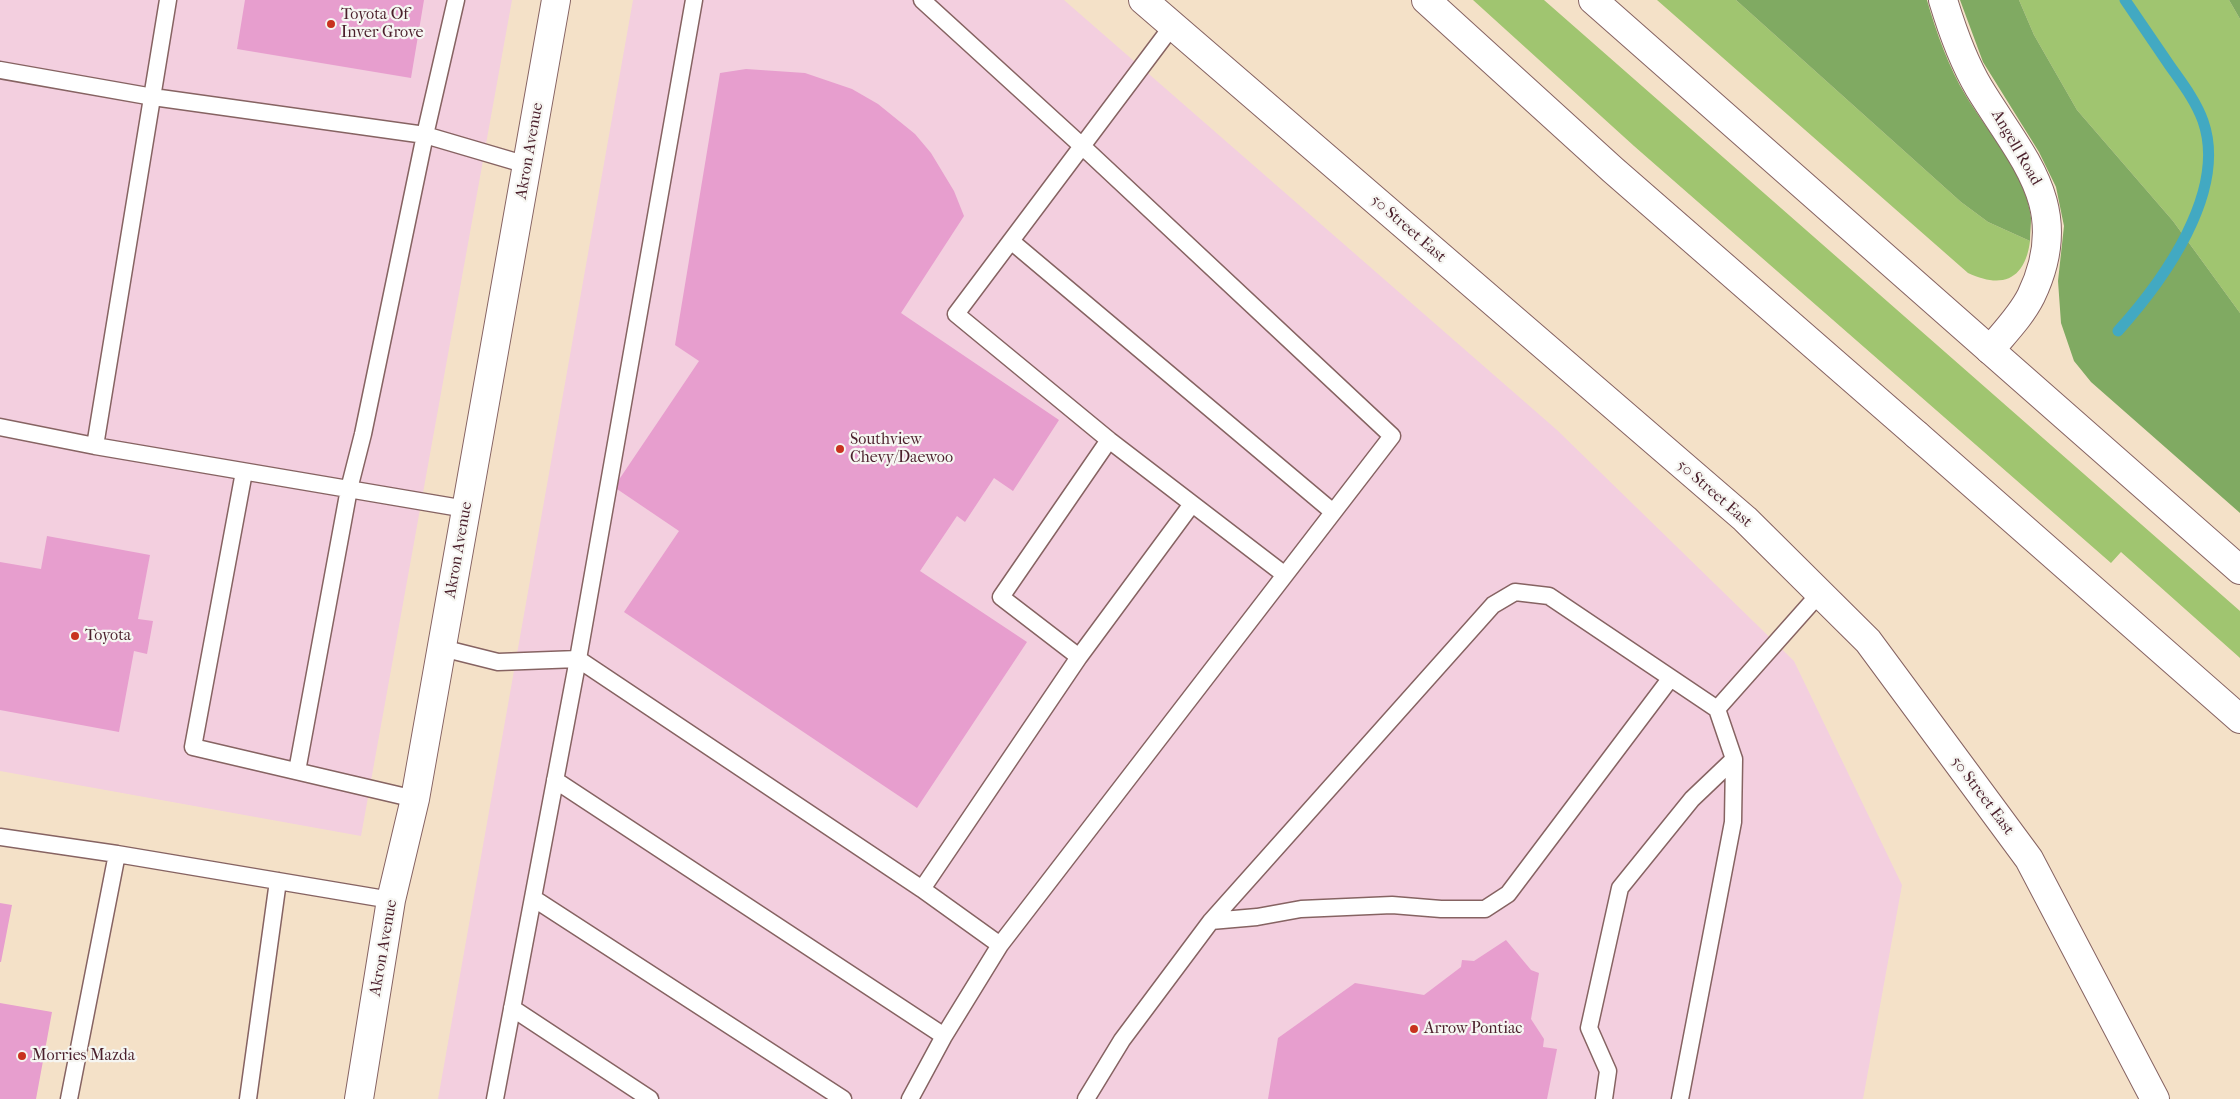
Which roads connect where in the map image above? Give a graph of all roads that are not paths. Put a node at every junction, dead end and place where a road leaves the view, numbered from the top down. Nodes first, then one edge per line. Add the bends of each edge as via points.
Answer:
1 (168, 0) edge
2 (456, 0) edge
3 (556, 0) edge
4 (694, 0) edge
5 (922, 0) edge
6 (1143, 0) edge
7 (1426, 0) edge
8 (1593, 0) edge
9 (1943, 0) edge
10 (1173, 25) junction
11 (0, 70) edge
12 (153, 97) junction
13 (426, 135) junction
14 (1082, 146) junction
15 (527, 165) junction
16 (1011, 241) junction
17 (1990, 350) junction
18 (0, 427) edge
19 (1109, 440) junction
20 (95, 446) junction
21 (244, 472) junction
22 (349, 489) junction
23 (1192, 504) junction
24 (466, 509) junction
25 (1333, 512) junction
26 (2240, 570) edge
27 (1285, 575) junction
28 (1820, 594) junction
29 (442, 648) junction
30 (1079, 657) junction
31 (578, 659) junction
32 (1670, 679) junction
33 (1717, 708) junction
34 (2240, 719) edge
35 (1734, 759) junction
36 (297, 771) junction
37 (555, 780) junction
38 (415, 799) junction
39 (0, 836) edge
40 (117, 854) junction
41 (278, 882) junction
42 (922, 889) junction
43 (533, 898) junction
44 (391, 900) junction
45 (1211, 921) junction
46 (1000, 945) junction
47 (512, 1008) junction
48 (944, 1036) junction
49 (69, 1099) edge
50 (248, 1099) edge
51 (359, 1099) edge
52 (495, 1099) edge
53 (650, 1099) edge
54 (843, 1099) edge
55 (910, 1099) edge
56 (1086, 1099) edge
57 (1604, 1099) edge
58 (1680, 1099) edge
59 (2155, 1099) edge

1 - 12 lane
2 - 13 lane
3 - 15 main road, Akron Avenue
4 - 31 lane
5 - 14 lane
6 - 10 main road, 50 Street East
7 - 34 main road via 1612,170
8 - 17 main road
9 - 17 main road, Angell Road via 1969,68 2033,173 2047,215 2043,263 2031,295
10 - 14 lane
10 - 28 main road, 50 Street East via 1744,519
11 - 12 lane
12 - 13 lane
12 - 20 lane
13 - 15 lane
13 - 22 lane via 364,434
14 - 16 lane
14 - 25 lane via 1392,436
15 - 24 main road, Akron Avenue
16 - 19 lane via 956,314
16 - 25 lane
17 - 26 main road
18 - 20 lane
19 - 23 lane
19 - 30 lane via 1001,597
20 - 21 lane
21 - 22 lane
21 - 36 lane via 192,747
22 - 24 lane
22 - 36 lane
23 - 27 lane
23 - 30 lane
24 - 29 main road, Akron Avenue
25 - 27 lane
27 - 46 lane
28 - 33 lane
28 - 59 main road, 50 Street East via 1868,641 2029,859
29 - 31 lane via 498,662
29 - 38 main road, Akron Avenue
30 - 42 lane
31 - 37 lane
31 - 42 lane
32 - 33 lane
32 - 45 lane via 1508,894 1485,909 1392,905 1301,909
32 - 45 lane via 1549,596 1515,592 1493,605
33 - 35 lane
35 - 57 lane via 1692,799 1620,888 1590,1028 1608,1071
35 - 58 lane via 1733,822
36 - 38 lane
37 - 43 lane
37 - 48 lane
38 - 44 main road, Akron Avenue
39 - 40 lane
40 - 41 lane
40 - 49 lane
41 - 44 lane
41 - 50 lane
42 - 46 lane
43 - 47 lane
43 - 54 lane
44 - 51 main road, Akron Avenue
45 - 56 lane via 1122,1040
46 - 48 lane
47 - 52 lane
47 - 53 lane
48 - 55 lane

